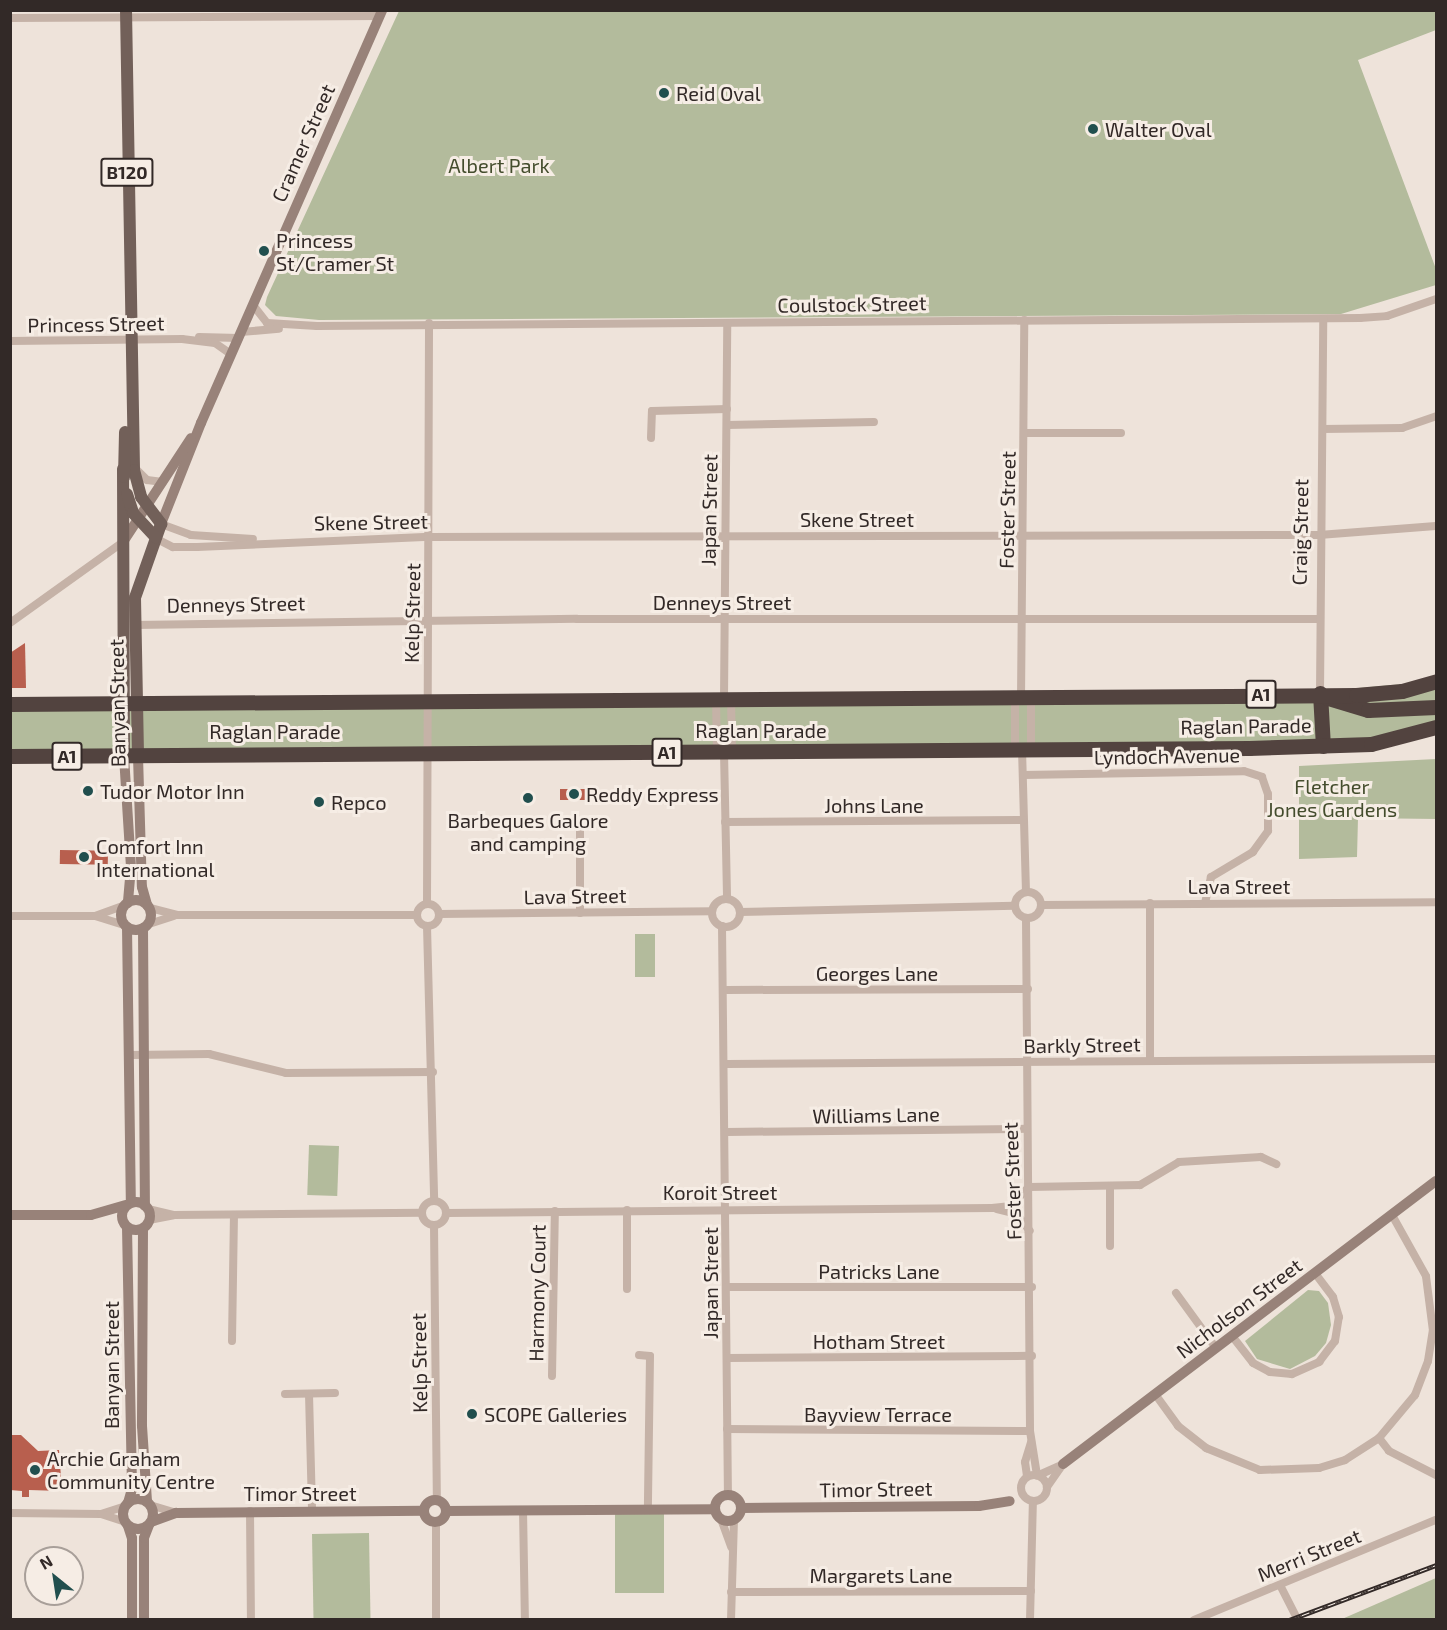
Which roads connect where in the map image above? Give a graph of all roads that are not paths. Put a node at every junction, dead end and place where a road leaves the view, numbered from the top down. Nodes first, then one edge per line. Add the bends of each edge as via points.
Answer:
1 (126, 13) edge
2 (381, 13) edge
3 (10, 18) edge
4 (1437, 299) edge
5 (253, 305) junction
6 (1323, 319) junction
7 (1024, 320) junction
8 (727, 322) junction
9 (429, 323) junction
10 (317, 326) junction
11 (240, 335) junction
12 (129, 339) junction
13 (183, 339) junction
14 (10, 341) edge
15 (231, 354) junction
16 (129, 365) junction
17 (727, 409) junction
18 (1437, 416) edge
19 (874, 422) dead end
20 (201, 423) junction
21 (727, 425) junction
22 (1323, 429) junction
23 (1025, 433) junction
24 (1121, 433) dead end
25 (651, 438) dead end
26 (133, 461) junction
27 (123, 469) junction
28 (163, 482) junction
29 (146, 507) junction
30 (137, 519) junction
31 (161, 524) junction
32 (1434, 526) edge
33 (725, 535) junction
34 (1319, 535) junction
35 (154, 537) junction
36 (430, 537) junction
37 (1021, 537) junction
38 (282, 541) junction
39 (123, 542) junction
40 (180, 547) junction
41 (122, 556) junction
42 (95, 563) junction
43 (142, 568) junction
44 (1319, 619) junction
45 (430, 621) junction
46 (1022, 621) junction
47 (723, 622) junction
48 (10, 623) edge
49 (130, 625) junction
50 (1437, 681) edge
51 (1320, 693) junction
52 (724, 698) junction
53 (1022, 700) junction
54 (427, 701) junction
55 (10, 704) edge
56 (130, 705) junction
57 (1437, 707) edge
58 (1437, 727) edge
59 (1437, 735) edge
60 (1410, 736) junction
61 (1323, 746) junction
62 (1023, 749) junction
63 (426, 752) junction
64 (724, 752) junction
65 (10, 756) edge
66 (131, 756) junction
67 (1023, 775) junction
68 (1023, 820) junction
69 (725, 822) junction
70 (580, 826) dead end
71 (1026, 892) junction
72 (727, 899) junction
73 (1205, 902) junction
74 (1437, 902) edge
75 (1150, 903) junction
76 (127, 904) junction
77 (427, 904) junction
78 (1041, 905) junction
79 (1014, 906) junction
80 (148, 907) junction
81 (712, 911) junction
82 (740, 912) junction
83 (580, 913) junction
84 (439, 914) junction
85 (178, 915) junction
86 (416, 915) junction
87 (10, 916) edge
88 (95, 916) junction
89 (1026, 919) junction
90 (126, 926) junction
91 (146, 926) junction
92 (427, 926) junction
93 (722, 926) junction
94 (1028, 988) junction
95 (727, 990) junction
96 (137, 1054) junction
97 (1437, 1059) edge
98 (1150, 1060) junction
99 (1026, 1063) junction
100 (727, 1064) junction
101 (433, 1072) junction
102 (1026, 1129) junction
103 (727, 1132) junction
104 (1276, 1164) dead end
105 (1437, 1181) edge
106 (1029, 1187) junction
107 (1110, 1188) junction
108 (434, 1200) junction
109 (128, 1204) junction
110 (992, 1208) junction
111 (627, 1210) junction
112 (726, 1210) junction
113 (555, 1211) junction
114 (422, 1213) junction
115 (447, 1213) junction
116 (96, 1214) junction
117 (10, 1215) edge
118 (234, 1215) junction
119 (1392, 1215) junction
120 (146, 1216) junction
121 (125, 1225) junction
122 (434, 1226) junction
123 (1031, 1231) junction
124 (1110, 1246) dead end
125 (1315, 1273) junction
126 (726, 1287) junction
127 (1032, 1287) junction
128 (627, 1289) dead end
129 (1176, 1293) dead end
130 (1232, 1336) junction
131 (232, 1341) dead end
132 (1216, 1348) junction
133 (639, 1355) dead end
134 (1032, 1356) junction
135 (727, 1358) junction
136 (552, 1376) dead end
137 (335, 1393) dead end
138 (285, 1394) dead end
139 (309, 1394) junction
140 (1155, 1394) junction
141 (727, 1429) junction
142 (1030, 1431) junction
143 (1379, 1438) junction
144 (1031, 1441) junction
145 (1063, 1464) junction
146 (1038, 1475) junction
147 (1437, 1475) edge
148 (1027, 1476) junction
149 (1047, 1487) junction
150 (1021, 1490) junction
151 (729, 1495) junction
152 (436, 1500) junction
153 (1033, 1500) junction
154 (1010, 1502) junction
155 (127, 1504) junction
156 (149, 1504) junction
157 (648, 1506) junction
158 (741, 1508) junction
159 (312, 1510) junction
160 (523, 1510) junction
161 (250, 1511) junction
162 (424, 1511) junction
163 (447, 1511) junction
164 (10, 1513) edge
165 (176, 1513) junction
166 (101, 1514) junction
167 (718, 1514) junction
168 (734, 1519) junction
169 (1437, 1520) edge
170 (150, 1523) junction
171 (436, 1523) junction
172 (126, 1524) junction
173 (732, 1548) junction
174 (1280, 1585) junction
175 (731, 1592) junction
176 (1031, 1592) junction
177 (138, 1617) edge
178 (251, 1620) edge
179 (436, 1620) edge
180 (525, 1620) edge
181 (731, 1620) edge
182 (1030, 1620) edge
183 (1194, 1620) edge
184 (1298, 1620) edge

1 - 2 street
1 - 3 street
1 - 12 main road, B120
2 - 5 street, Cramer Street
4 - 6 street, Coulstock Street via 1387,316
5 - 10 street, Coulstock Street via 267,323
5 - 11 street, Cramer Street
6 - 7 street, Coulstock Street
6 - 22 street, Craig Street
7 - 8 street, Coulstock Street
7 - 23 street, Foster Street
8 - 9 street, Coulstock Street
8 - 17 street, Japan Street
9 - 10 street, Coulstock Street
9 - 36 street, Kelp Street
10 - 11 street, Coulstock Street
11 - 13 street, Princess Street
11 - 15 street, Cramer Street
12 - 13 street, Princess Street
12 - 14 street, Princess Street
12 - 16 main road, B120
13 - 15 street, Princess Street via 215,342
15 - 20 street, Cramer Street
16 - 26 main road, B120
16 - 27 main road, B120
17 - 21 street, Japan Street
17 - 25 street via 652,411
18 - 22 street via 1402,428
19 - 21 street
20 - 28 street, Cramer Street
20 - 31 street, Cramer Street
21 - 33 street, Japan Street
22 - 34 street, Craig Street
23 - 24 street
23 - 37 street, Foster Street
26 - 28 street via 144,478
26 - 29 main road, B120 via 136,484
27 - 30 main road, B120 via 128,500
27 - 39 main road, B120
28 - 29 street, Cramer Street
29 - 30 street, B120
29 - 31 main road, B120
30 - 35 main road, B120
30 - 39 street, B120
31 - 35 main road, Banyan Street / B120
31 - 38 street, Skene Street via 191,536
32 - 34 street, Skene Street
33 - 36 street, Skene Street
33 - 37 street, Skene Street
33 - 47 street, Japan Street
34 - 37 street, Skene Street
34 - 44 street, Craig Street
35 - 40 street, Skene Street
35 - 43 main road, Banyan Street / B120
36 - 38 street, Skene Street
36 - 45 street, Kelp Street
37 - 46 street, Foster Street
38 - 40 street, Skene Street
39 - 41 main road, Banyan Street / B120
39 - 42 street
40 - 43 street, Skene Street via 157,551
41 - 42 street
41 - 43 main road
41 - 49 main road, Banyan Street / B120
42 - 48 street
43 - 49 main road, Banyan Street / B120
44 - 46 street, Denneys Street
44 - 51 street, Craig Street
45 - 47 street, Denneys Street
45 - 49 street, Denneys Street
45 - 54 street, Kelp Street
46 - 47 street, Denneys Street
46 - 53 street, Foster Street
47 - 52 street, Japan Street
49 - 56 main road, Banyan Street / B120
50 - 51 highway, Raglan Parade / A1 via 1386,693
51 - 53 highway, Raglan Parade / A1
51 - 57 highway via 1340,705 1368,710
51 - 61 highway, Craig Street
52 - 53 highway, Raglan Parade / A1
52 - 54 highway, Raglan Parade / A1
52 - 64 street, Japan Street
52 - 64 street, Japan Street
53 - 62 street
53 - 62 street
54 - 56 highway, Raglan Parade / A1
54 - 63 street, Kelp Street
55 - 56 highway, Raglan Parade / A1
56 - 66 main road, Banyan Street / B120
58 - 60 highway, Raglan Parade / A1
59 - 60 street
60 - 61 highway, Raglan Parade / A1
61 - 62 highway, Raglan Parade / A1
62 - 64 highway, Raglan Parade / A1
62 - 67 street
63 - 64 highway, Raglan Parade / A1
63 - 66 highway, Raglan Parade / A1
63 - 77 street, Kelp Street
64 - 69 street, Japan Street
65 - 66 highway, Raglan Parade / A1
66 - 76 street, Banyan Street via 131,874
66 - 80 street, Banyan Street via 142,887
67 - 68 street
67 - 73 street, Lyndoch Avenue via 1244,771 1262,777 1268,794 1265,837 1253,852 1211,877
68 - 69 street, Johns Lane
68 - 71 street
69 - 72 street, Japan Street
70 - 83 street
71 - 78 street via 1035,894
71 - 79 street
72 - 81 street via 718,902
72 - 82 street
73 - 74 street, Lava Street
73 - 75 street, Lava Street
75 - 78 street, Lava Street
75 - 98 street
76 - 80 street
76 - 88 street
76 - 90 street, Banyan Street via 121,915
77 - 84 street
77 - 86 street
78 - 89 street via 1038,914
79 - 82 street
79 - 89 street
80 - 85 street
80 - 91 street, Banyan Street
81 - 83 street, Lava Street
81 - 93 street
82 - 93 street via 733,924
83 - 84 street, Lava Street
84 - 92 street
85 - 86 street
85 - 91 street
86 - 92 street
87 - 88 street
88 - 90 street
89 - 94 street, Foster Street
90 - 91 street
90 - 96 street, Banyan Street
91 - 96 street, Banyan Street
92 - 101 street
93 - 95 street, Japan Street
94 - 95 street, Georges Lane
94 - 99 street, Foster Street
95 - 100 street, Japan Street
96 - 101 street via 208,1054 286,1073
96 - 109 street, Banyan Street
96 - 120 street, Banyan Street
97 - 98 street, Barkly Street
98 - 99 street, Barkly Street
99 - 100 street, Barkly Street
99 - 102 street, Foster Street
100 - 103 street, Japan Street
101 - 108 street
102 - 103 street, Williams Lane
102 - 106 street, Foster Street
103 - 112 street, Japan Street
104 - 107 street via 1261,1157 1179,1162 1140,1185
105 - 119 street, Nicholson Street
106 - 107 street
106 - 110 street, Koroit Street via 1011,1206
106 - 123 street, Foster Street
107 - 124 street
108 - 114 street via 425,1204
108 - 115 street via 443,1204
109 - 116 street
109 - 120 street
109 - 121 street, Banyan Street
110 - 112 street, Koroit Street
110 - 123 street, Koroit Street via 1017,1214
111 - 112 street, Koroit Street
111 - 113 street, Koroit Street
111 - 128 street
112 - 126 street, Japan Street
113 - 115 street, Koroit Street
113 - 136 street, Harmony Court
114 - 118 street
114 - 122 street
115 - 122 street
116 - 117 street
116 - 121 street
118 - 120 street
118 - 131 street
119 - 125 street, Nicholson Street
119 - 143 street via 1426,1276 1433,1331 1420,1384 1400,1418
120 - 121 street
120 - 156 street, Banyan Street via 142,1426
121 - 155 street, Banyan Street via 132,1489
122 - 152 street, Kelp Street
123 - 127 street, Foster Street
125 - 130 street, Nicholson Street
125 - 130 street via 1333,1297 1339,1317 1335,1341 1319,1362 1292,1374 1270,1372 1253,1363
126 - 127 street, Patricks Lane
126 - 135 street, Japan Street
127 - 134 street, Foster Street
129 - 132 street
130 - 132 street, Nicholson Street
132 - 140 street, Nicholson Street
133 - 157 street via 650,1356
134 - 135 street, Hotham Street
134 - 142 street, Foster Street
135 - 141 street, Japan Street
137 - 139 street
138 - 139 street
139 - 159 street
140 - 143 street via 1178,1426 1199,1443 1232,1462 1260,1470 1319,1468 1352,1456
140 - 145 street, Nicholson Street
141 - 142 street, Bayview Terrace
141 - 151 street, Japan Street
142 - 144 street, Foster Street
143 - 147 street via 1389,1450
144 - 146 street, Foster Street
144 - 148 street, Foster Street via 1025,1462
145 - 146 street, Nicholson Street
145 - 149 street, Nicholson Street
146 - 148 street, Nicholson Street
146 - 149 street
148 - 150 street, Foster Street
149 - 153 street, Nicholson Street
150 - 153 street
150 - 154 street
151 - 158 street via 736,1498
151 - 167 street via 718,1500
152 - 162 street via 429,1502
152 - 163 street
153 - 154 street, Timor Street
153 - 176 street
154 - 158 street, Timor Street via 986,1506
155 - 156 street
155 - 166 street
155 - 172 street, Banyan Street
156 - 165 street, Timor Street
156 - 170 street, Banyan Street
157 - 160 street
157 - 167 street
158 - 168 street
159 - 161 street, Timor Street
159 - 162 street, Timor Street
160 - 163 street
160 - 180 street
161 - 165 street, Timor Street
161 - 178 street
162 - 171 street
163 - 171 street
164 - 166 street
165 - 170 street, Timor Street
166 - 172 street
167 - 168 street
167 - 173 street
168 - 173 street
169 - 174 street, Merri Street
170 - 172 street, Timor Street via 139,1530
170 - 177 street via 144,1538
171 - 179 street
172 - 177 street via 132,1538
173 - 175 street
174 - 183 street, Merri Street
174 - 184 street
175 - 176 street, Margarets Lane
175 - 181 street
176 - 182 street

